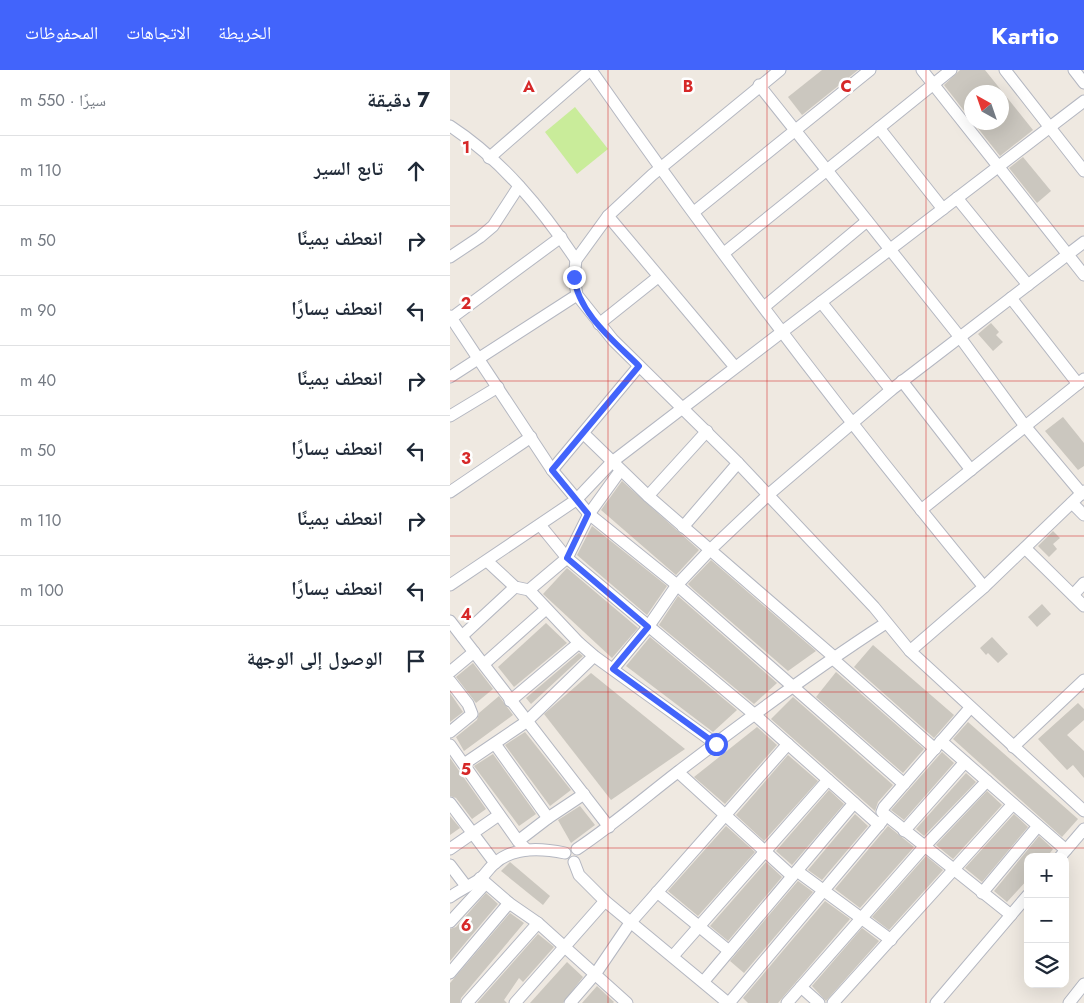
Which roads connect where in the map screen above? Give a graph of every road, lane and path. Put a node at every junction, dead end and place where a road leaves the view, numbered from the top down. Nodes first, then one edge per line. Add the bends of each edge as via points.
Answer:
1 (590, 70) edge
2 (780, 70) edge
3 (870, 70) edge
4 (922, 70) edge
5 (951, 70) edge
6 (1005, 70) edge
7 (1074, 70) edge
8 (1084, 83) edge
9 (759, 85) junction
10 (933, 85) junction
11 (1084, 102) edge
12 (450, 126) edge
13 (1050, 127) junction
14 (879, 128) junction
15 (795, 130) junction
16 (490, 158) junction
17 (999, 166) junction
18 (660, 168) junction
19 (828, 169) junction
20 (1084, 171) edge
21 (519, 186) junction
22 (957, 198) junction
23 (943, 209) junction
24 (694, 212) junction
25 (608, 216) junction
26 (867, 221) junction
27 (561, 236) junction
28 (1084, 242) edge
29 (890, 249) junction
30 (724, 253) junction
31 (1068, 255) junction
32 (450, 257) edge
33 (576, 260) junction
34 (1084, 275) edge
35 (658, 277) junction
36 (1028, 285) junction
37 (577, 295) junction
38 (1011, 298) junction
39 (821, 302) junction
40 (764, 307) junction
41 (450, 318) edge
42 (599, 324) junction
43 (783, 331) junction
44 (959, 336) junction
45 (479, 359) junction
46 (639, 366) junction
47 (735, 367) junction
48 (450, 377) edge
49 (902, 381) junction
50 (1081, 381) edge
51 (498, 388) junction
52 (891, 390) junction
53 (683, 407) junction
54 (450, 416) edge
55 (854, 424) junction
56 (1025, 426) junction
57 (706, 431) junction
58 (583, 433) junction
59 (531, 437) junction
60 (612, 462) junction
61 (738, 462) junction
62 (552, 470) junction
63 (971, 470) junction
64 (620, 471) junction
65 (450, 492) edge
66 (1083, 493) edge
67 (768, 495) junction
68 (648, 496) junction
69 (576, 500) junction
70 (1072, 502) junction
71 (921, 510) junction
72 (588, 514) junction
73 (1084, 515) edge
74 (540, 525) junction
75 (683, 527) junction
76 (1025, 548) junction
77 (710, 550) junction
78 (567, 558) junction
79 (486, 560) junction
80 (1084, 583) edge
81 (450, 585) edge
82 (677, 586) junction
83 (515, 587) junction
84 (984, 587) junction
85 (529, 590) junction
86 (1073, 595) junction
87 (1084, 606) edge
88 (546, 609) junction
89 (450, 621) edge
90 (886, 623) junction
91 (648, 627) junction
92 (462, 636) junction
93 (579, 643) junction
94 (910, 651) junction
95 (474, 652) junction
96 (594, 656) junction
97 (833, 658) junction
98 (484, 664) junction
99 (613, 669) junction
100 (450, 672) edge
101 (1084, 680) edge
102 (450, 681) edge
103 (794, 686) junction
104 (510, 701) junction
105 (970, 708) junction
106 (755, 715) junction
107 (526, 722) junction
108 (450, 732) edge
109 (495, 744) junction
110 (716, 744) junction
111 (788, 744) junction
112 (938, 745) junction
113 (1013, 746) junction
114 (451, 747) edge
115 (965, 762) junction
116 (464, 764) junction
117 (678, 772) junction
118 (828, 780) junction
119 (987, 781) junction
120 (904, 784) junction
121 (584, 794) junction
122 (450, 803) edge
123 (854, 803) junction
124 (1013, 804) junction
125 (1084, 811) edge
126 (500, 814) junction
127 (725, 815) junction
128 (548, 818) junction
129 (882, 821) junction
130 (1038, 826) junction
131 (610, 828) junction
132 (1084, 829) edge
133 (904, 831) junction
134 (471, 833) junction
135 (518, 840) junction
136 (924, 847) junction
137 (450, 849) edge
138 (577, 849) junction
139 (527, 850) junction
140 (765, 852) junction
141 (565, 853) junction
142 (1062, 853) edge
143 (1064, 853) edge
144 (495, 862) junction
145 (574, 862) junction
146 (450, 866) edge
147 (952, 870) junction
148 (795, 873) junction
149 (483, 881) junction
150 (466, 886) junction
151 (824, 891) junction
152 (657, 892) junction
153 (982, 893) junction
154 (450, 897) edge
155 (1025, 898) edge
156 (606, 901) junction
157 (509, 903) junction
158 (1010, 916) junction
159 (862, 919) junction
160 (450, 922) edge
161 (538, 923) junction
162 (630, 923) junction
163 (699, 927) junction
164 (891, 940) junction
165 (566, 946) junction
166 (729, 951) junction
167 (673, 956) junction
168 (450, 973) edge
169 (596, 973) junction
170 (704, 981) junction
171 (1084, 984) edge
172 (801, 987) junction
173 (622, 1001) edge
174 (943, 1001) edge
175 (467, 1003) edge
176 (515, 1003) edge
177 (570, 1003) edge
178 (729, 1003) edge
179 (787, 1003) edge
180 (819, 1003) edge
181 (834, 1003) edge
182 (1069, 1003) edge

1 - 16 street
1 - 18 street
2 - 9 street
3 - 15 street
4 - 10 street
5 - 10 street
6 - 13 street
7 - 8 street
9 - 15 street
9 - 18 street
10 - 14 street
10 - 17 street
11 - 13 street
12 - 16 street
13 - 17 street
13 - 20 street
14 - 19 street
14 - 23 street
15 - 19 street
15 - 24 street
16 - 21 street
17 - 22 street
17 - 31 street
18 - 24 street
18 - 25 street
19 - 26 street
19 - 30 street
21 - 27 street
21 - 32 street via 492,226 480,238
22 - 23 street
22 - 36 street
23 - 29 street
24 - 30 street
25 - 33 street
25 - 35 street
26 - 29 street
26 - 40 street
27 - 33 street
27 - 41 street
28 - 31 street
29 - 39 street
29 - 44 street
30 - 40 street
31 - 34 street
31 - 36 street
33 - 37 street
35 - 42 street
35 - 47 street
36 - 38 street
37 - 42 street
37 - 45 street
38 - 44 street
38 - 50 street
39 - 43 street
39 - 52 street
40 - 43 street
41 - 45 street
42 - 46 street
43 - 47 street
43 - 55 street
44 - 49 street
44 - 56 street
45 - 48 street
45 - 51 street
46 - 53 street
46 - 58 street
47 - 53 street
49 - 52 street
49 - 63 street
50 - 56 street
51 - 54 street
51 - 59 street
52 - 55 street
53 - 57 street
53 - 60 street
55 - 67 street
55 - 71 street
56 - 63 street
56 - 66 street
57 - 61 street
57 - 68 street
58 - 60 street
58 - 62 street
59 - 62 street
59 - 65 street
60 - 64 street
60 - 69 street
61 - 67 street
61 - 75 street
62 - 69 street
63 - 71 street
64 - 68 street
64 - 72 street
66 - 70 street
67 - 77 street
67 - 90 street
68 - 75 street
69 - 72 street
69 - 74 street
70 - 73 street
70 - 76 street
71 - 84 street
72 - 78 street
72 - 82 street
74 - 78 street
74 - 79 street
75 - 77 street
76 - 84 street
76 - 86 street
77 - 82 street
77 - 97 street
78 - 85 street
78 - 91 street
79 - 81 street
79 - 83 street
80 - 86 street
82 - 91 street
82 - 103 street
83 - 85 street
83 - 92 street
84 - 94 street
85 - 88 street
86 - 87 street
88 - 93 street
88 - 98 street
89 - 92 street
90 - 94 street
90 - 97 street
91 - 99 street
91 - 106 street
92 - 95 street
93 - 96 street
93 - 104 street
94 - 105 street
95 - 98 street
95 - 100 street
96 - 99 street
96 - 107 street
97 - 103 street
97 - 112 street
98 - 104 street
99 - 110 street
101 - 113 street
102 - 108 street via 472,714
103 - 106 street
103 - 120 street
104 - 107 street
105 - 112 street
105 - 113 street
106 - 110 street
106 - 111 street
107 - 109 street
107 - 121 street
109 - 116 street
109 - 128 street
110 - 117 street
111 - 118 street
111 - 127 street
112 - 115 street
112 - 120 street
113 - 125 street
114 - 116 street
115 - 119 street
115 - 133 street
116 - 126 street
117 - 127 street
117 - 131 street
118 - 123 street
118 - 140 street
119 - 124 street
119 - 136 street
120 - 129 street via 882,809
121 - 128 street
121 - 131 street
122 - 134 street
123 - 129 street
123 - 148 street
124 - 130 street
124 - 147 street
126 - 134 street
126 - 135 street
127 - 140 street
127 - 152 street
128 - 135 street
129 - 133 street
129 - 151 street
130 - 142 street
130 - 153 street
131 - 138 street
132 - 143 street
133 - 136 street
134 - 137 street
134 - 144 street
135 - 139 street
136 - 147 street
136 - 159 street
138 - 141 street via 570,848
138 - 145 street via 580,855
139 - 141 street
139 - 144 street
140 - 148 street
140 - 163 street
141 - 145 street via 567,860
144 - 149 street
145 - 156 street via 579,875
146 - 150 street
147 - 153 street
147 - 164 street
148 - 151 street
148 - 166 street
149 - 150 street
149 - 157 street
149 - 160 street
150 - 154 street
151 - 159 street
151 - 178 street
152 - 162 street
152 - 163 street
153 - 158 street
155 - 158 street
156 - 162 street
156 - 165 street
157 - 161 street
157 - 168 street
158 - 174 street
159 - 164 street
159 - 172 street
161 - 165 street
161 - 175 street
162 - 167 street
162 - 169 street
163 - 166 street
163 - 167 street
164 - 181 street
165 - 169 street
165 - 176 street
166 - 170 street
167 - 170 street
169 - 173 street
169 - 177 street
170 - 178 street
171 - 182 street
172 - 179 street
172 - 180 street

